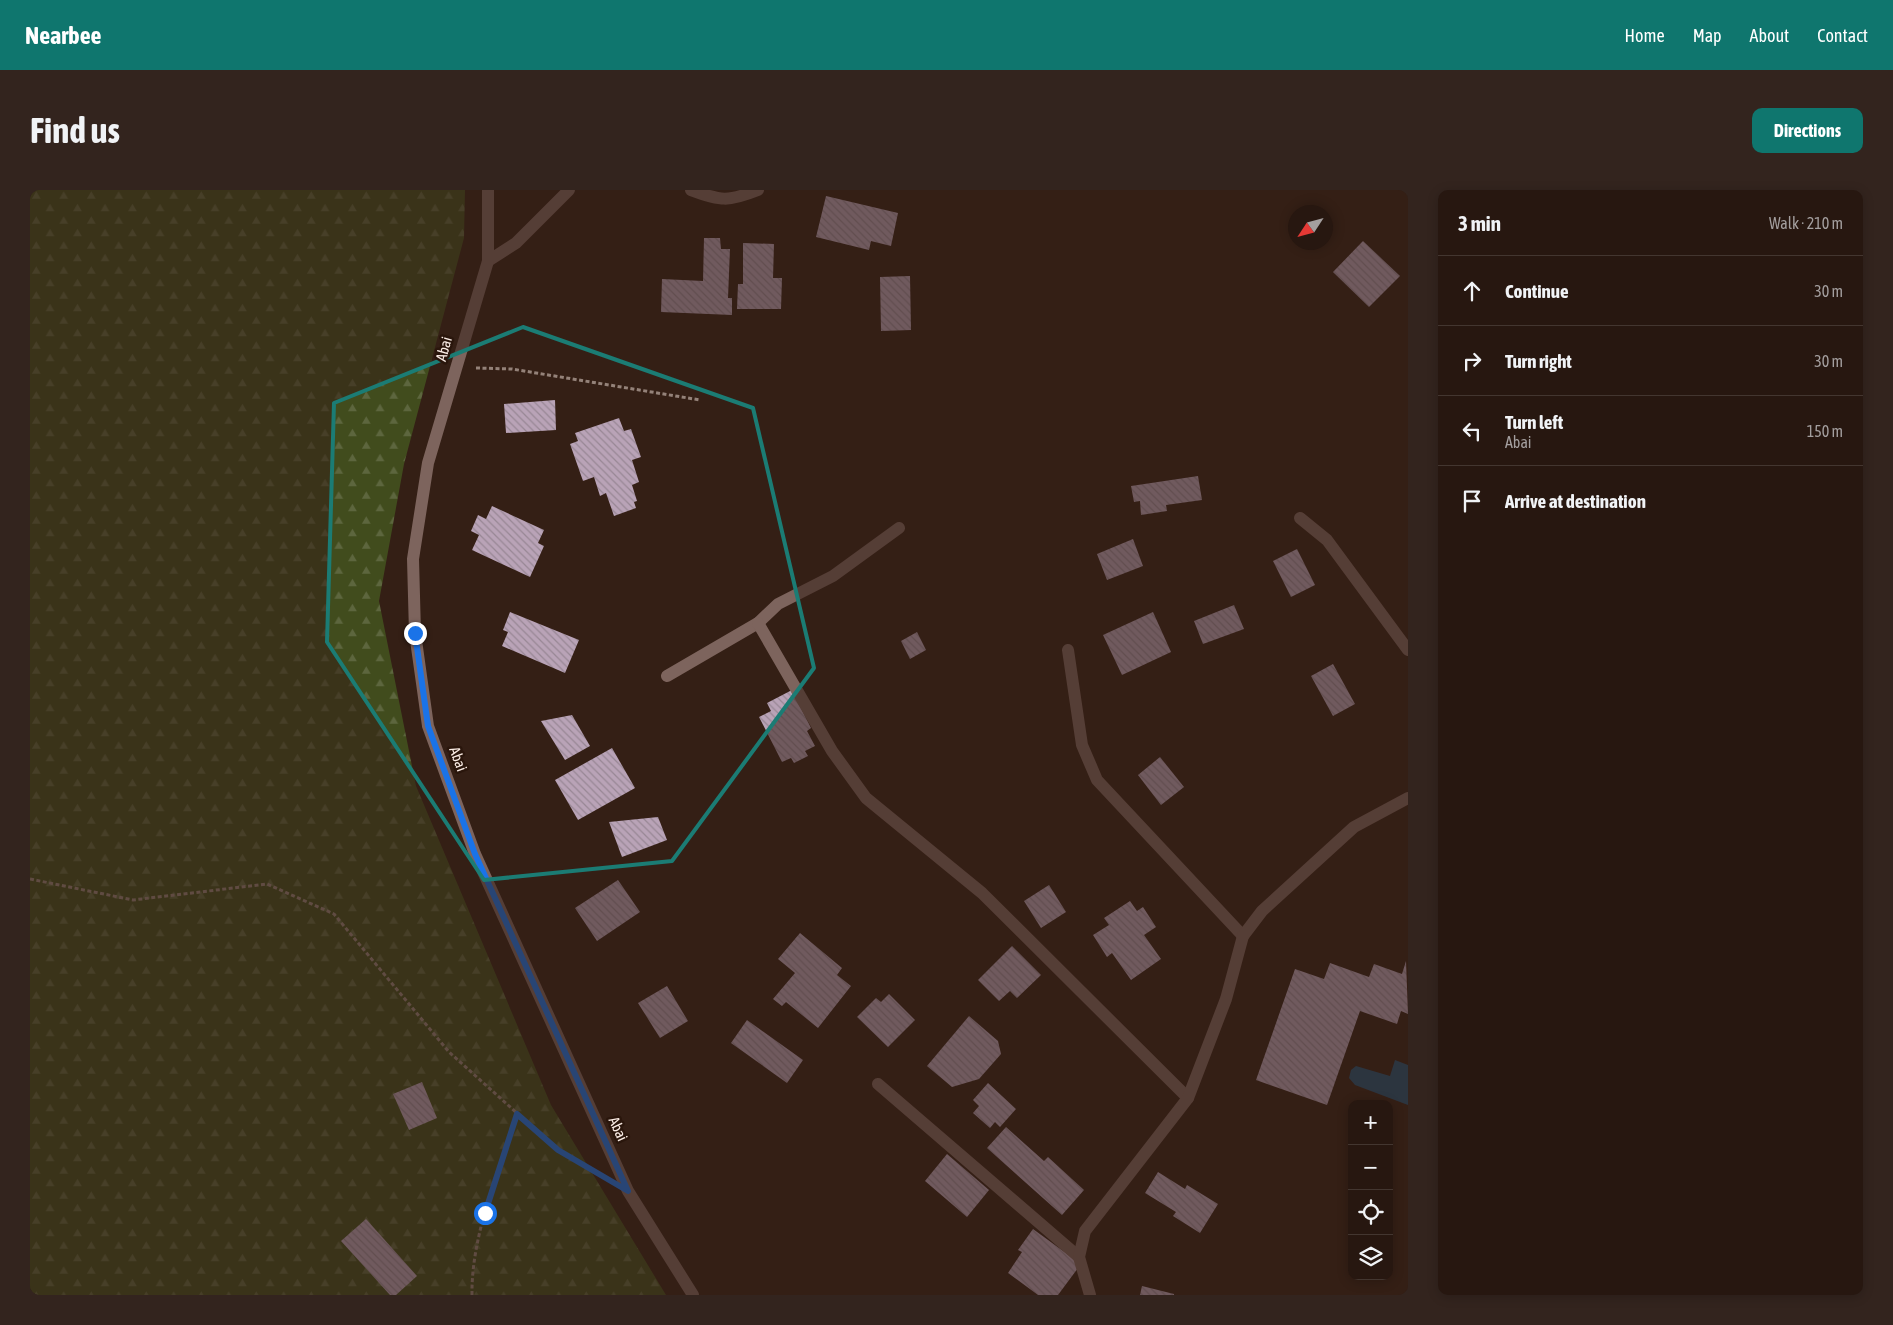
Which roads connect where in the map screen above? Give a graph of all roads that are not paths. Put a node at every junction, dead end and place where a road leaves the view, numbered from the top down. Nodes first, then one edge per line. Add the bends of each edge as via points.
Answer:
1 (488, 190) edge
2 (569, 190) edge
3 (691, 190) edge
4 (758, 190) edge
5 (488, 261) junction
6 (1300, 518) dead end
7 (899, 528) dead end
8 (758, 623) junction
9 (1068, 650) dead end
10 (1408, 650) edge
11 (667, 676) dead end
12 (1408, 798) edge
13 (1243, 936) junction
14 (878, 1084) dead end
15 (1188, 1098) junction
16 (1079, 1257) junction
17 (693, 1295) edge
18 (1090, 1295) edge

1 - 5 street, Abai
2 - 5 street via 516,243
3 - 4 street via 720,200 742,197
5 - 17 street, Abai via 428,463 413,559 415,633 428,726 475,854 628,1191
6 - 10 street via 1328,540
7 - 8 street via 833,576 778,604
8 - 11 street
8 - 15 street via 832,751 866,798 982,893
9 - 13 street via 1082,745 1098,780
12 - 13 street via 1354,827 1262,911
13 - 15 street via 1226,999
14 - 16 street
15 - 16 street via 1085,1231
16 - 18 street

